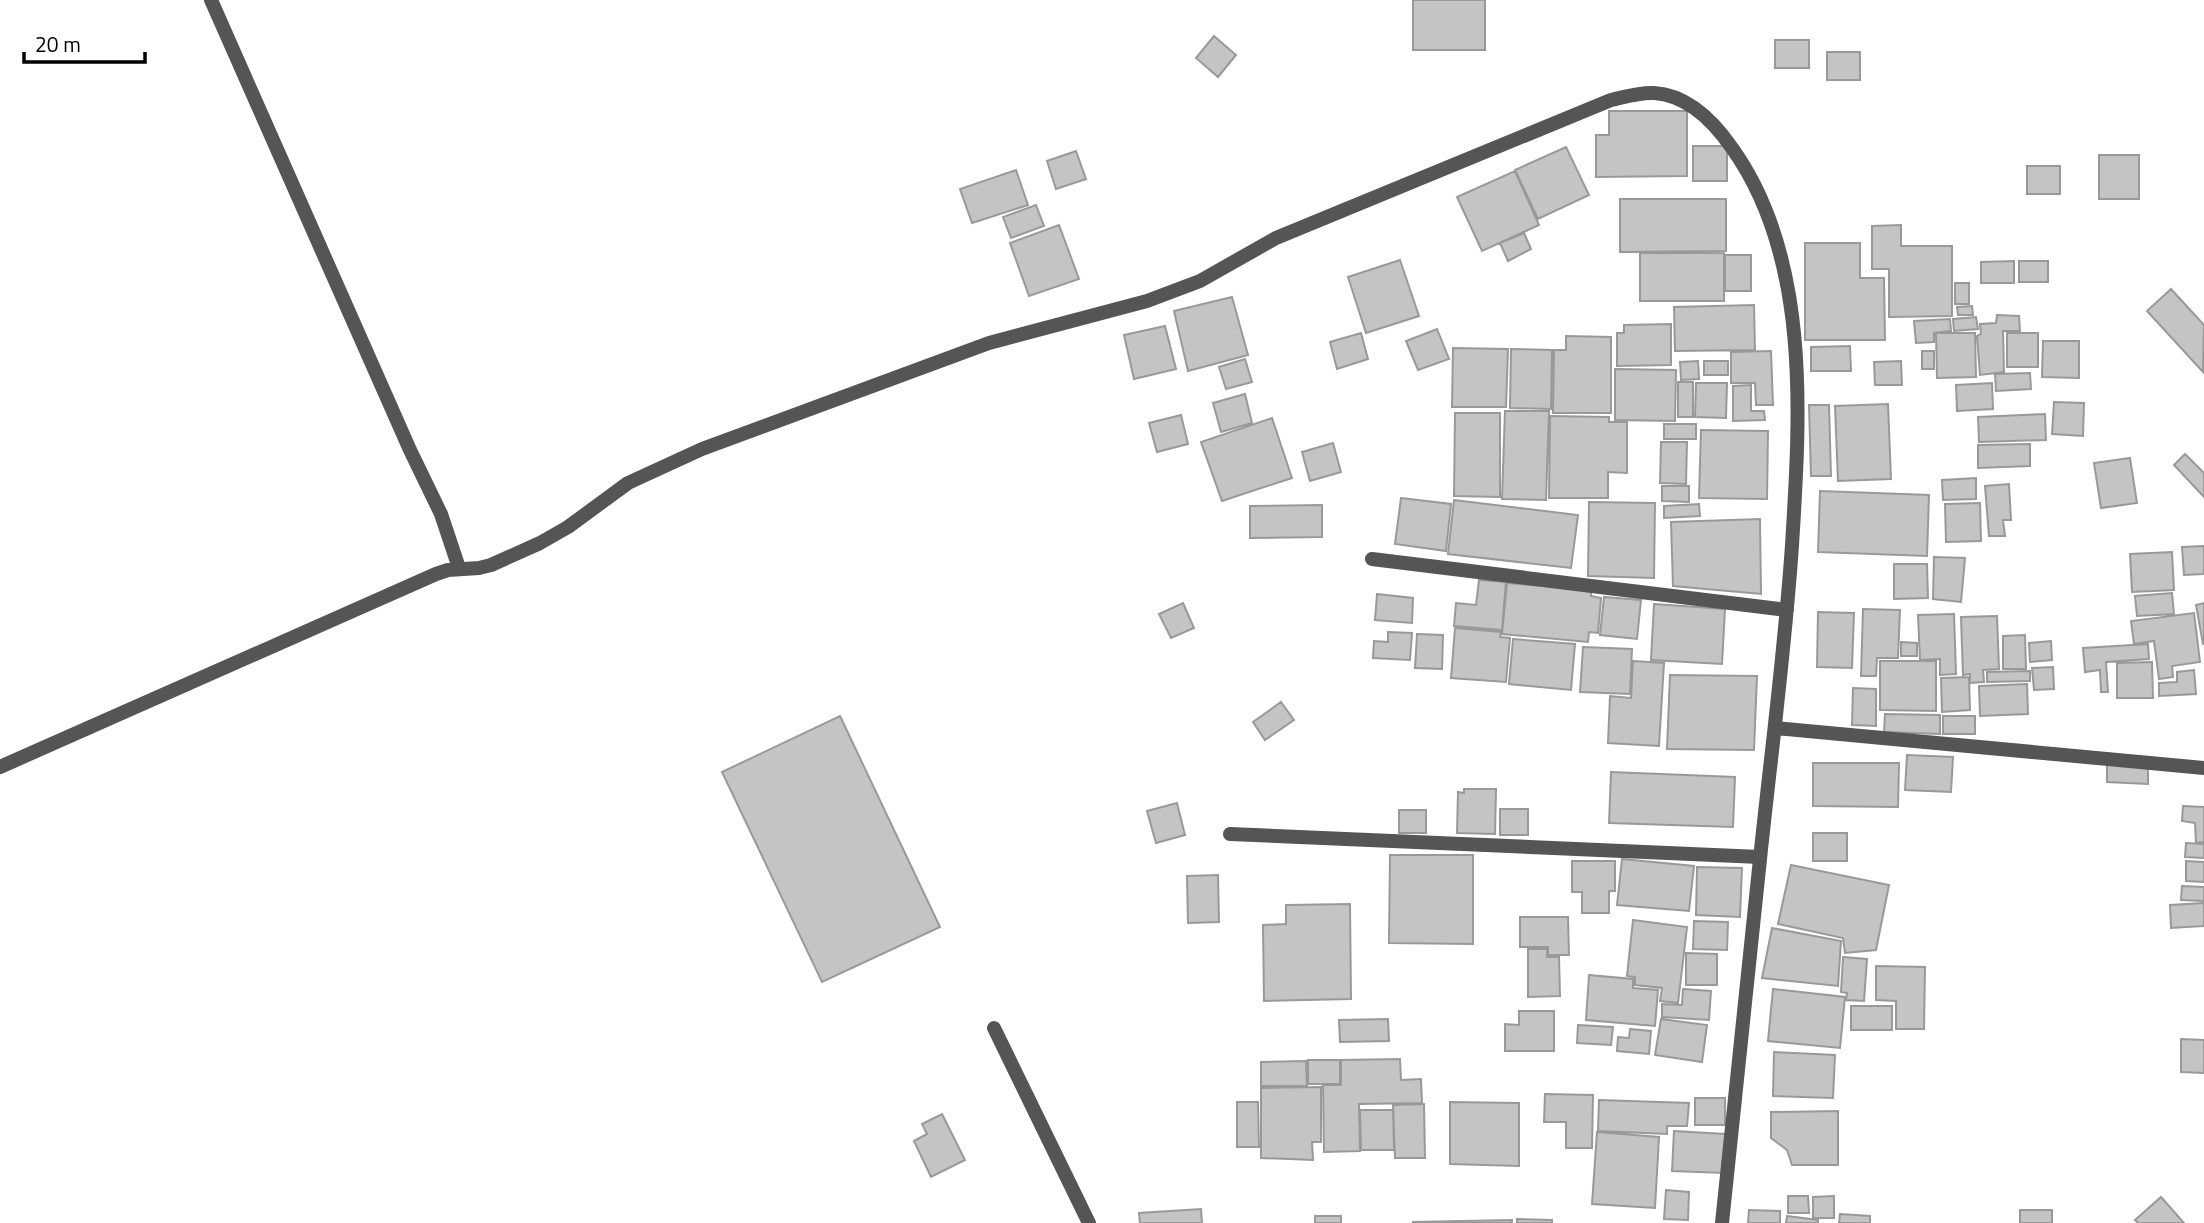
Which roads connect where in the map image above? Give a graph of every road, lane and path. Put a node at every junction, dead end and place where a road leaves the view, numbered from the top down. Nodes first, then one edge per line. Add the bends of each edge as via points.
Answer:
1 (211, 0) edge
2 (1371, 559) dead end
3 (459, 568) junction
4 (1787, 610) junction
5 (1776, 728) junction
6 (0, 767) edge
7 (2204, 768) edge
8 (1230, 834) dead end
9 (1760, 857) junction
10 (994, 1028) dead end
11 (1088, 1223) edge
12 (1722, 1223) edge

1 - 3 street via 440,514
2 - 4 street
3 - 4 street via 491,565 540,543 628,483 702,449 989,343 1147,301 1200,281 1315,221 1611,100 1652,92 1686,103 1722,134 1760,195 1776,239 1787,287 1797,402
3 - 6 street via 436,574
4 - 5 street
5 - 7 street
5 - 9 street
8 - 9 street
9 - 12 street
10 - 11 street

